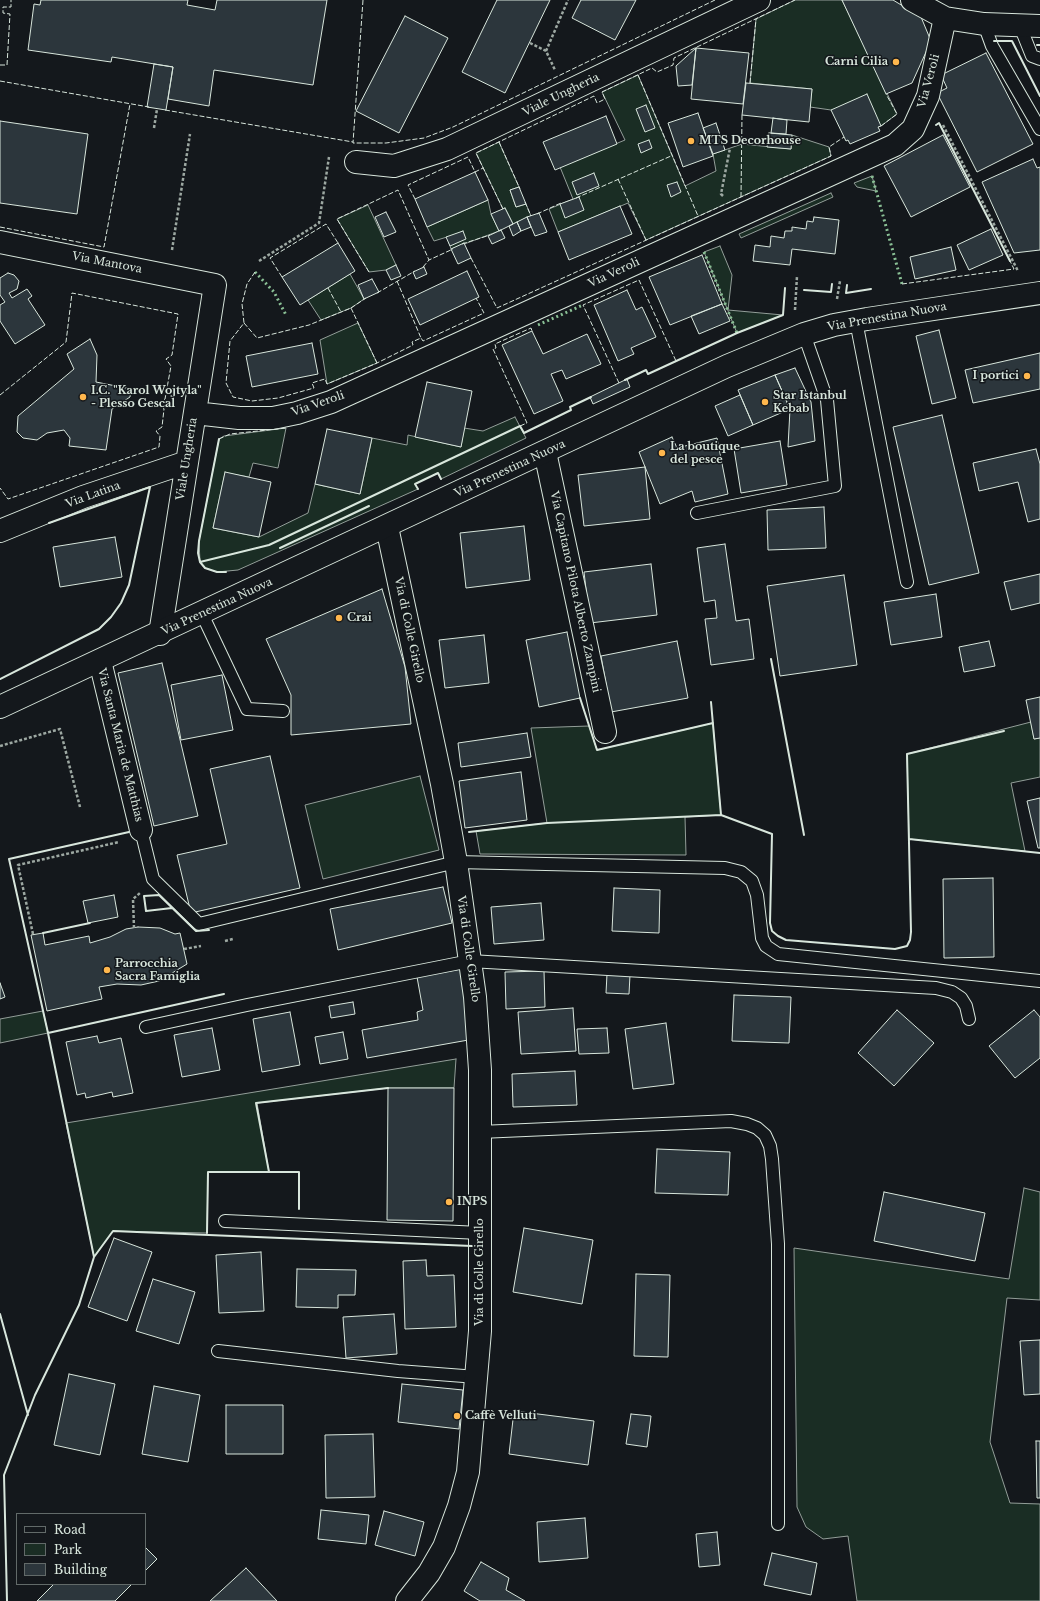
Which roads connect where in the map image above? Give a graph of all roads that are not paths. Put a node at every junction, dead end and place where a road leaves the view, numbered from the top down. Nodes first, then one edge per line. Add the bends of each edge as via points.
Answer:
1 (759, 0) edge
2 (912, 0) edge
3 (945, 18) junction
4 (984, 24) junction
5 (1030, 26) edge
6 (1040, 59) edge
7 (1040, 129) edge
8 (356, 162) dead end
9 (0, 242) edge
10 (215, 285) joint
11 (1035, 293) edge
12 (856, 321) junction
13 (804, 334) junction
14 (195, 412) junction
15 (545, 452) junction
16 (186, 462) junction
17 (697, 513) dead end
18 (387, 527) junction
19 (0, 531) edge
20 (907, 582) dead end
21 (202, 614) junction
22 (160, 634) junction
23 (100, 661) junction
24 (0, 708) edge
25 (283, 711) dead end
26 (605, 732) dead end
27 (142, 833) joint
28 (456, 862) junction
29 (470, 961) junction
30 (1040, 981) edge
31 (969, 1019) dead end
32 (146, 1027) dead end
33 (480, 1132) junction
34 (225, 1221) dead end
35 (480, 1233) junction
36 (218, 1350) dead end
37 (477, 1377) junction
38 (778, 1524) dead end
39 (407, 1601) edge

1 - 8 street, Viale Ungheria via 460,143 394,166
2 - 3 street
3 - 4 street
3 - 14 street, Via Veroli via 928,96 913,129 895,145 331,402 273,418 240,418
4 - 5 street
4 - 7 lane via 992,46
5 - 6 lane via 1032,56
9 - 10 street, Via Mantova
10 - 14 street, Viale Ungheria
11 - 12 street, Via Prenestina Nuova
12 - 13 street, Via Prenestina Nuova
12 - 20 lane
13 - 15 street, Via Prenestina Nuova via 727,366
13 - 17 lane via 827,400 835,486
14 - 16 street, Viale Ungheria
15 - 18 street, Via Prenestina Nuova
15 - 26 street, Via Capitano Pilota Alberto Zampini
16 - 19 street, Via Latina via 83,497
16 - 22 street, Viale Ungheria
18 - 21 street, Via Prenestina Nuova
18 - 28 street, Via di Colle Girello
21 - 22 street, Via Prenestina Nuova
21 - 25 lane via 247,709
22 - 23 street, Via Prenestina Nuova
23 - 24 street, Via Prenestina Nuova
23 - 27 street, Via Santa Maria de Matthias
27 - 28 lane via 153,880 199,924
28 - 29 street, Via di Colle Girello
28 - 30 lane via 734,869 747,875 752,881 757,895 762,938 766,946 778,954
29 - 31 lane via 936,988 952,992 961,998
29 - 32 lane
29 - 33 street, Via di Colle Girello via 479,1035
33 - 35 street, Via di Colle Girello
33 - 38 lane via 731,1121 757,1128 765,1135 772,1159 778,1244
34 - 35 lane
35 - 37 street, Via di Colle Girello via 480,1336
36 - 37 lane via 398,1371
37 - 39 street, Via di Colle Girello via 468,1472 459,1506 438,1560

